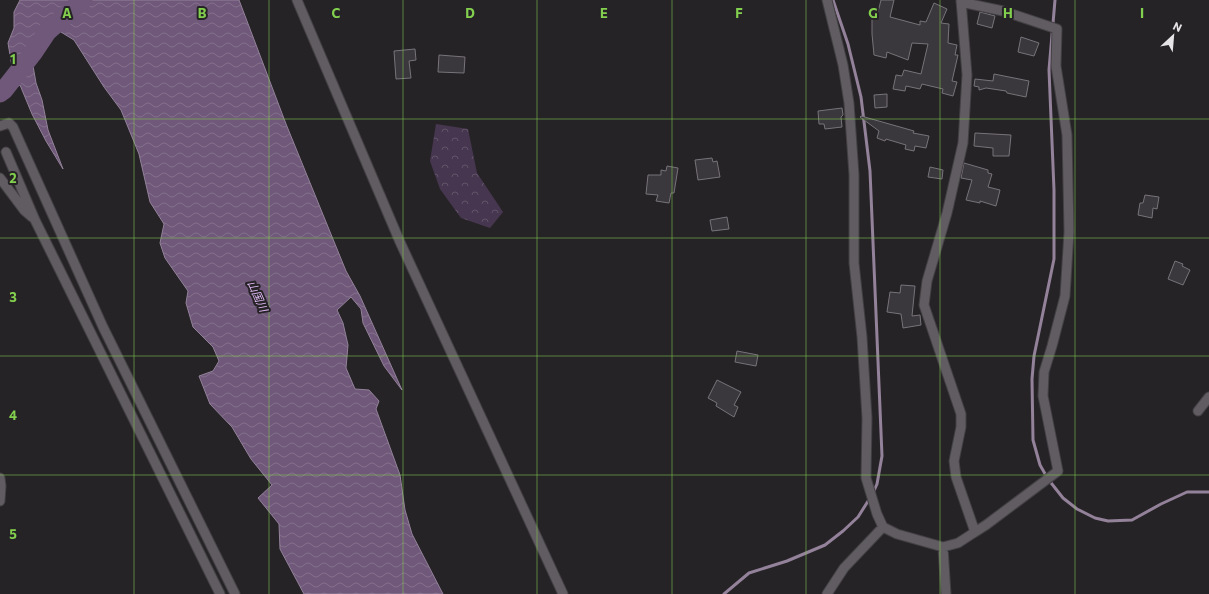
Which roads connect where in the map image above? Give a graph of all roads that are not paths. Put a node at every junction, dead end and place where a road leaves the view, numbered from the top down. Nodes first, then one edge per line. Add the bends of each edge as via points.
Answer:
1 (297, 0) edge
2 (827, 0) edge
3 (961, 1) edge
4 (0, 126) edge
5 (6, 152) dead end
6 (0, 178) edge
7 (35, 220) junction
8 (1209, 397) edge
9 (1198, 411) dead end
10 (0, 478) edge
11 (0, 501) edge
12 (883, 527) junction
13 (975, 532) junction
14 (943, 547) junction
15 (220, 594) edge
16 (235, 594) edge
17 (563, 594) edge
18 (827, 594) edge
19 (946, 594) edge

1 - 17 street via 400,242
2 - 12 street via 843,65 850,117 854,175 854,263 867,418 866,478
3 - 13 street via 967,75 963,143 947,213 927,281 924,305 961,414 962,428 954,462 956,477
3 - 13 street via 1003,11 1057,29 1056,66 1067,135 1069,232 1065,296 1044,372 1043,396 1058,471
4 - 16 street via 9,123 13,127 103,327
5 - 7 street
6 - 7 street via 24,210
7 - 15 street
8 - 9 street
10 - 11 street
12 - 14 street
12 - 18 street via 844,568
13 - 14 street via 958,543
14 - 19 street

